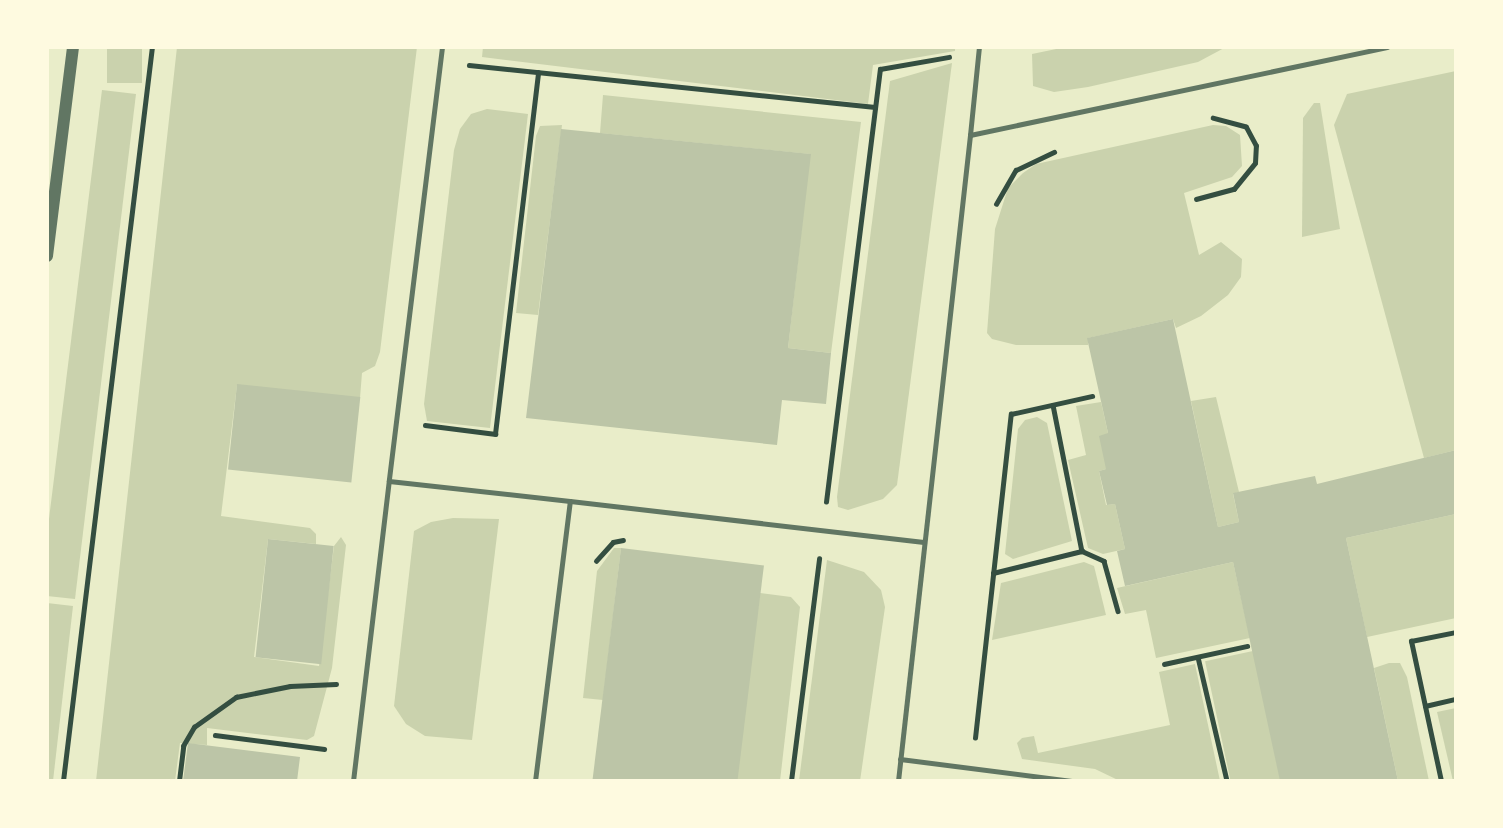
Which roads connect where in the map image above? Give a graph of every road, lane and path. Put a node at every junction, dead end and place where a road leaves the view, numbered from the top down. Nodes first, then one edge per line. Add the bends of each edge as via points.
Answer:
1 (72, 47) edge
2 (152, 47) edge
3 (442, 47) edge
4 (1387, 47) edge
5 (979, 49) edge
6 (440, 62) junction
7 (538, 73) junction
8 (876, 107) junction
9 (1203, 120) dead end
10 (970, 135) junction
11 (1058, 150) dead end
12 (1196, 199) dead end
13 (994, 211) dead end
14 (47, 256) edge
15 (1092, 396) dead end
16 (1053, 405) junction
17 (396, 422) junction
18 (389, 481) junction
19 (570, 501) junction
20 (823, 531) junction
21 (627, 540) dead end
22 (924, 542) junction
23 (1082, 551) junction
24 (806, 561) dead end
25 (819, 562) junction
26 (593, 571) dead end
27 (993, 573) junction
28 (1118, 611) dead end
29 (1456, 632) edge
30 (1247, 646) dead end
31 (1198, 657) junction
32 (1164, 664) dead end
33 (364, 683) junction
34 (1456, 699) edge
35 (1425, 706) junction
36 (215, 735) dead end
37 (324, 749) dead end
38 (900, 759) junction
39 (972, 768) junction
40 (63, 781) edge
41 (179, 781) edge
42 (353, 781) edge
43 (535, 781) edge
44 (791, 781) edge
45 (898, 781) edge
46 (1072, 781) edge
47 (1227, 781) edge
48 (1441, 781) edge

1 - 14 street
2 - 40 path
3 - 6 lane
4 - 10 lane
5 - 8 path via 880,69
5 - 10 lane
6 - 7 path
6 - 17 lane
7 - 8 path
7 - 17 path via 495,434
8 - 20 path
9 - 12 path via 1232,120 1246,127 1256,146 1255,163 1234,189
10 - 22 lane
11 - 13 path via 1016,170
15 - 16 path
16 - 23 path
16 - 27 path via 1011,414
17 - 18 lane
18 - 19 lane
18 - 33 lane
19 - 20 lane
19 - 43 lane
20 - 22 lane
20 - 25 path
21 - 26 path via 613,542 599,553
22 - 38 lane
23 - 27 path
23 - 28 path via 1104,561
24 - 25 path
25 - 44 path
27 - 39 path
29 - 35 path via 1411,641
30 - 31 path
31 - 32 path
31 - 47 path
33 - 41 path via 290,686 236,697 194,727 183,746
33 - 42 lane
34 - 35 path
35 - 48 path
36 - 37 path
38 - 39 lane
38 - 45 lane
39 - 46 lane

